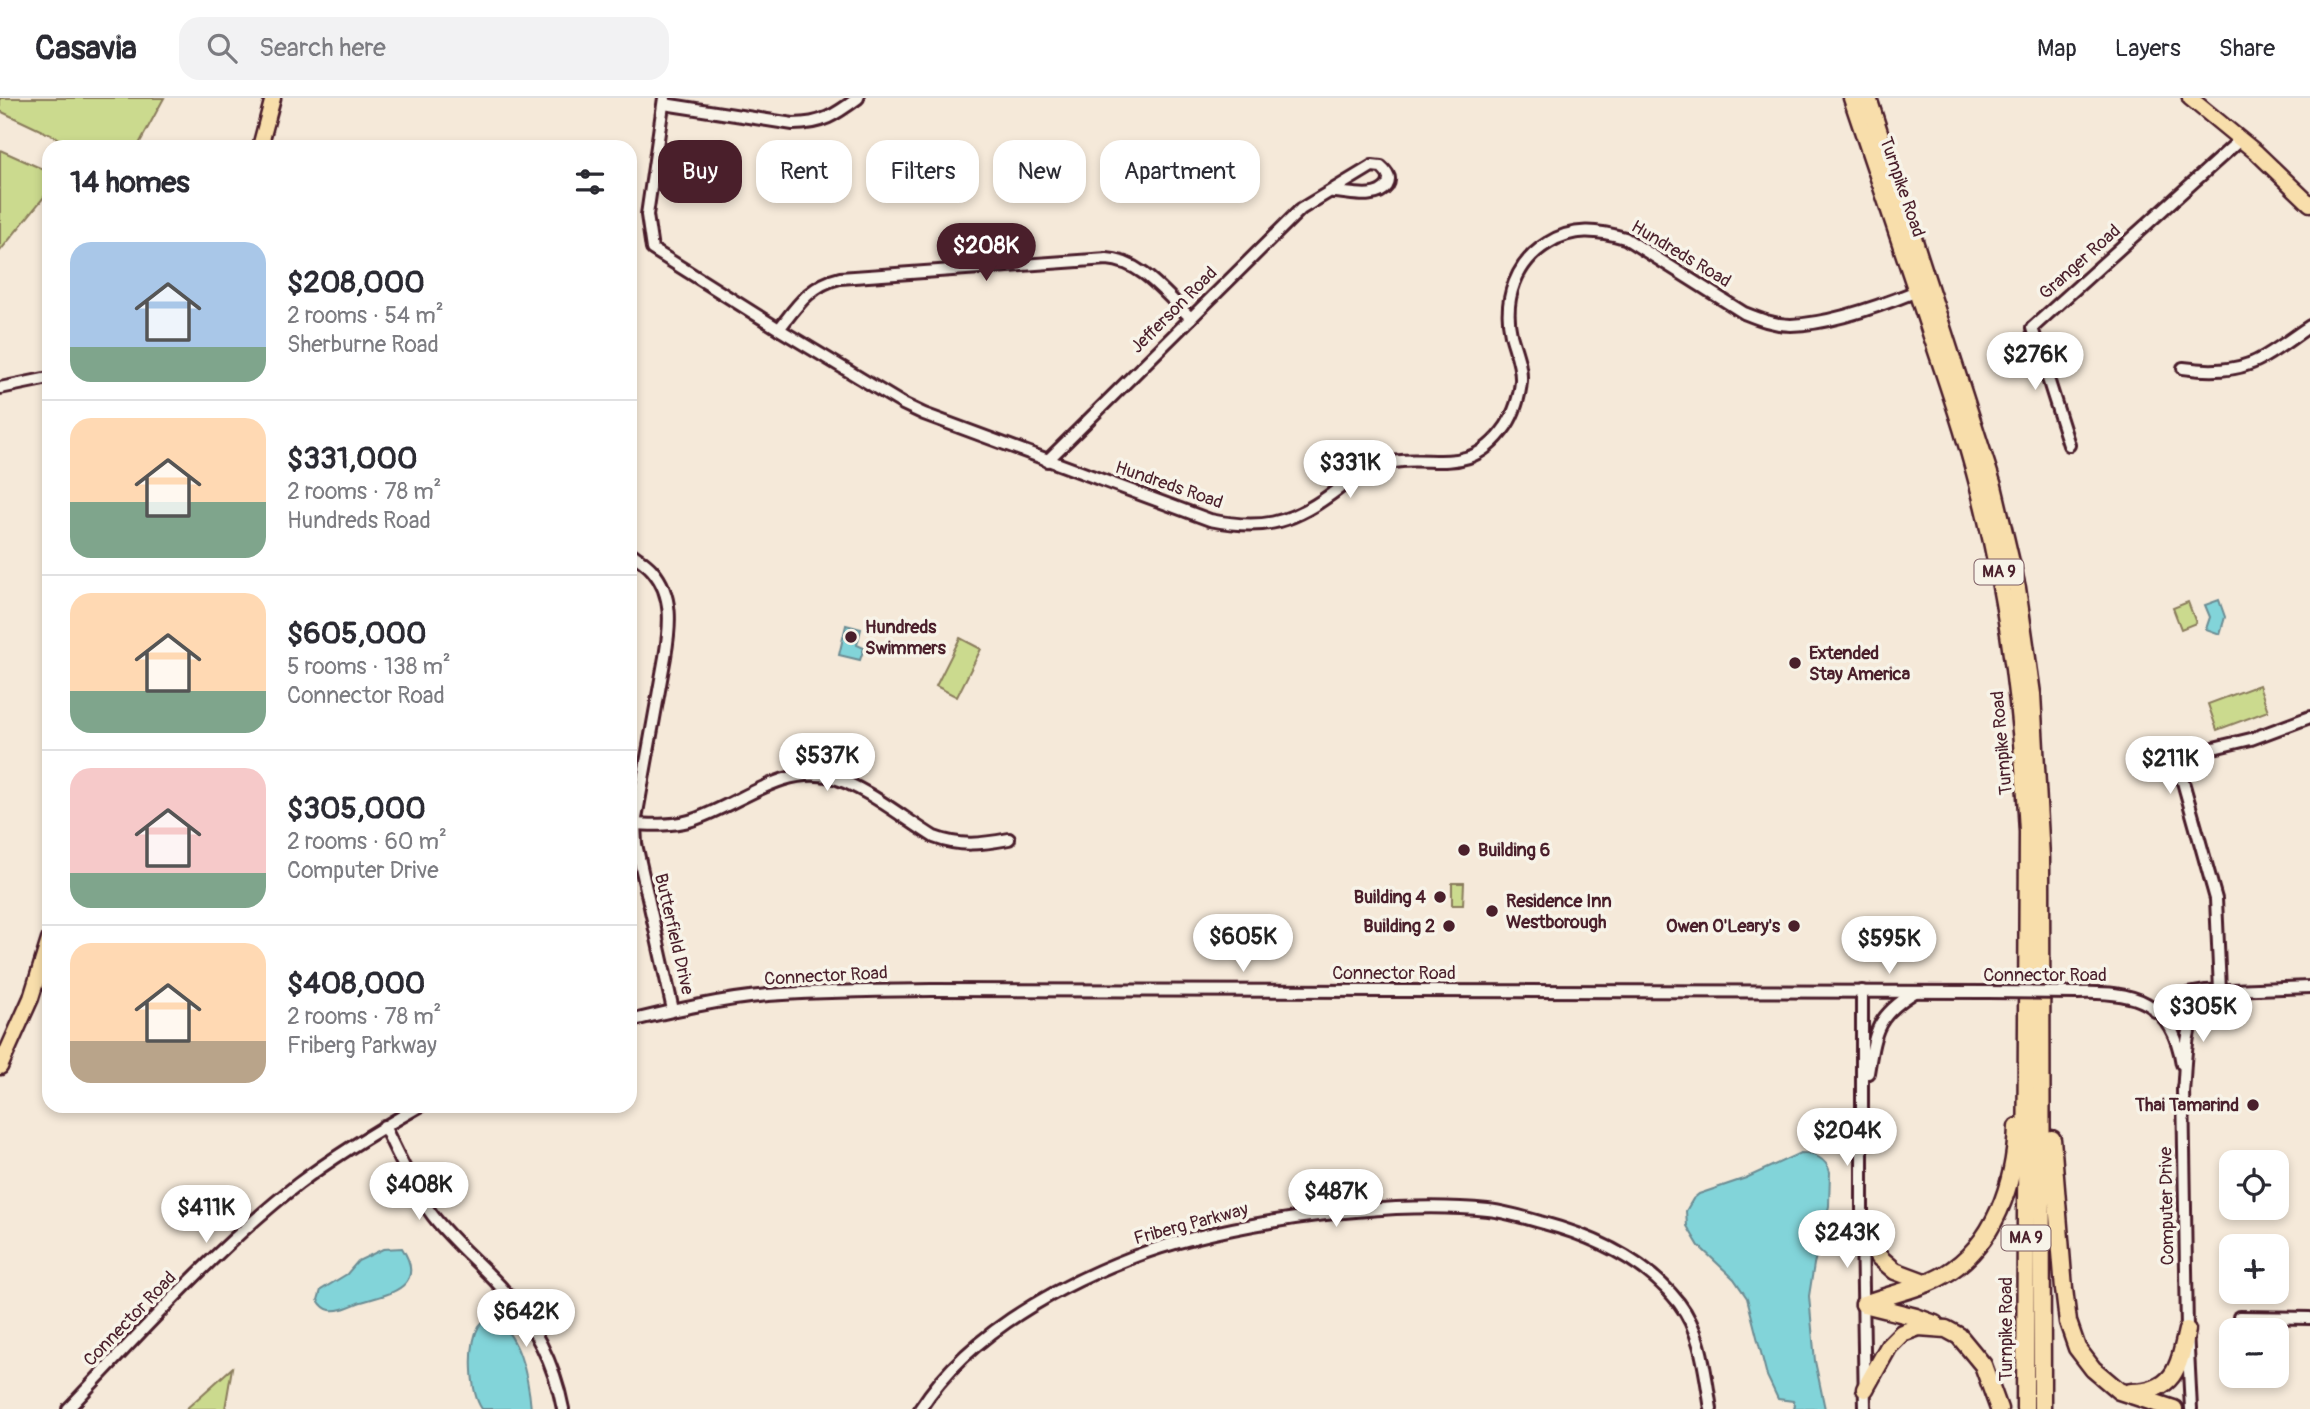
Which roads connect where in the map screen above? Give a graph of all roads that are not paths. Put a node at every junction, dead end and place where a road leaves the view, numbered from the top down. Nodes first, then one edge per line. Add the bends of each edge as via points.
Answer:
1 (273, 98) edge
2 (858, 98) edge
3 (1852, 98) edge
4 (1868, 98) edge
5 (2190, 98) edge
6 (664, 101) edge
7 (2241, 139) junction
8 (262, 140) edge
9 (1333, 192) junction
10 (2310, 204) edge
11 (1917, 291) junction
12 (1191, 318) junction
13 (2310, 326) edge
14 (779, 329) junction
15 (2183, 368) dead end
16 (42, 379) edge
17 (0, 388) edge
18 (2068, 445) dead end
19 (1047, 461) junction
20 (637, 558) edge
21 (2310, 717) edge
22 (637, 798) edge
23 (637, 824) edge
24 (1009, 839) dead end
25 (637, 853) edge
26 (42, 963) edge
27 (2310, 987) edge
28 (2220, 990) junction
29 (1862, 991) junction
30 (1915, 992) junction
31 (673, 1010) junction
32 (2155, 1011) junction
33 (637, 1019) edge
34 (0, 1067) edge
35 (2027, 1067) junction
36 (2183, 1092) junction
37 (2043, 1097) junction
38 (1863, 1100) junction
39 (407, 1113) edge
40 (384, 1126) junction
41 (1862, 1235) junction
42 (1927, 1283) junction
43 (1864, 1304) junction
44 (2239, 1317) dead end
45 (2310, 1318) edge
46 (1946, 1329) junction
47 (2187, 1330) junction
48 (1865, 1390) junction
49 (2119, 1391) junction
50 (68, 1409) edge
51 (563, 1409) edge
52 (920, 1409) edge
53 (1711, 1409) edge
54 (1865, 1409) edge
55 (1999, 1409) edge
56 (2025, 1409) edge
57 (2042, 1409) edge
58 (2174, 1409) edge
59 (2191, 1409) edge

1 - 8 main road
2 - 6 street via 828,118 806,124
3 - 11 highway, Turnpike Road / MA 9
4 - 37 highway, Turnpike Road / MA 9 via 1993,486 2017,588 2032,694 2041,858
5 - 7 main road
6 - 14 street, Hundreds Road via 647,215 652,249
7 - 10 main road
7 - 18 street, Granger Road via 2032,328
9 - 9 street, Jefferson Road via 1380,192 1389,181 1388,174 1373,166
9 - 12 street, Jefferson Road via 1301,209
11 - 19 street, Hundreds Road via 1812,323 1766,321 1744,313 1625,239 1602,231 1579,231 1556,237 1536,250 1511,289 1508,312 1521,380 1517,403 1507,425 1473,456 1451,462 1381,465 1301,514 1279,523 1256,525 1210,520
11 - 35 highway, Turnpike Road / MA 9 via 1975,470 2013,658 2028,832
12 - 14 street via 1136,267 1107,259 840,278 817,286
12 - 19 street, Jefferson Road
13 - 15 street via 2251,364 2200,371
14 - 19 street, Hundreds Road via 903,404
16 - 17 street
20 - 22 street, Butterfield Drive via 665,592 670,630
21 - 28 street via 2176,757 2216,899
23 - 24 street via 688,821 782,780 818,775 845,782 948,843
25 - 31 street, Butterfield Drive
26 - 34 main road
27 - 28 street
28 - 32 street via 2189,994
28 - 36 street via 2204,1001 2190,1022
29 - 30 street, Connector Road
29 - 31 street, Connector Road via 904,990 767,995
29 - 38 street
30 - 32 street, Connector Road, bridge via 2114,993 2139,1000
30 - 38 street via 1885,1015 1875,1033
31 - 33 street, Connector Road
32 - 36 street, Computer Drive via 2170,1026 2178,1045
35 - 42 highway via 2019,1094 2013,1163 1996,1218 1971,1253
35 - 56 highway, Turnpike Road / MA 9
36 - 47 street, Computer Drive
37 - 49 highway via 2052,1122 2068,1322 2082,1355
37 - 57 highway, Turnpike Road / MA 9
38 - 41 street
39 - 40 street, Connector Road
40 - 50 street, Connector Road via 299,1184 242,1232
40 - 51 street via 432,1214 530,1325 549,1362
41 - 42 highway via 1895,1271
41 - 43 street
42 - 43 highway
43 - 46 highway
43 - 48 street
44 - 45 street
46 - 48 highway via 1919,1326 1902,1333 1889,1346
46 - 55 highway via 1959,1336 1983,1365
47 - 49 highway via 2180,1363 2168,1382 2146,1392
47 - 59 street, Computer Drive
48 - 54 street
49 - 58 highway
52 - 53 street, Friberg Parkway via 962,1359 992,1334 1053,1294 1132,1257 1232,1228 1340,1212 1429,1208 1488,1210 1545,1223 1595,1240 1643,1267 1680,1305 1692,1325

